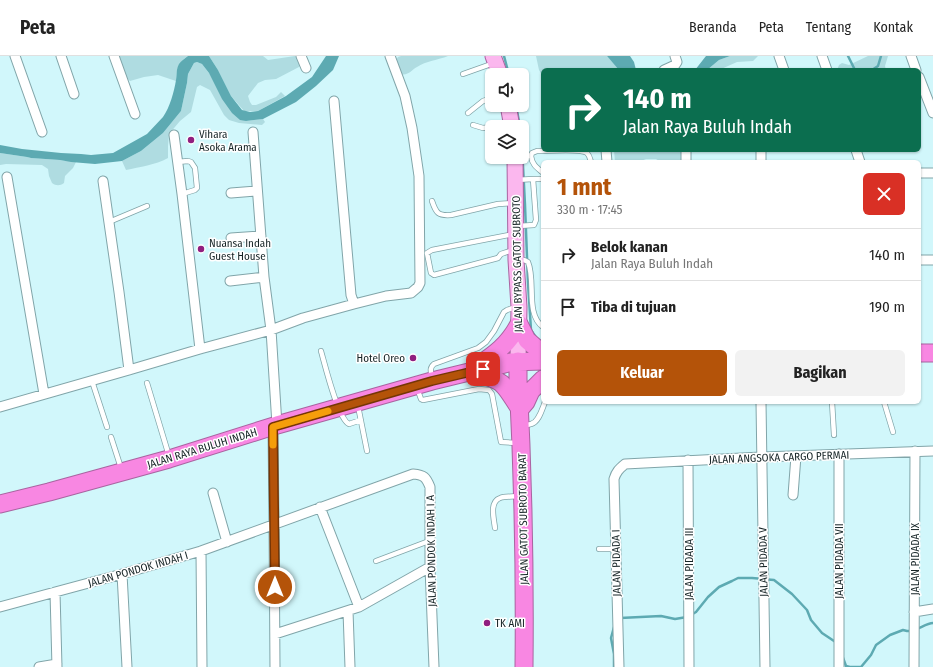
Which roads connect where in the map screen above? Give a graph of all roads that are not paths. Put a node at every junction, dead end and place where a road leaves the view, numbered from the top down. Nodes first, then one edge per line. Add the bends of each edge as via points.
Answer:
1 (16, 56) edge
2 (61, 56) edge
3 (114, 56) edge
4 (301, 56) edge
5 (390, 56) edge
6 (675, 56) edge
7 (779, 56) edge
8 (822, 56) edge
9 (911, 56) edge
10 (496, 65) edge
11 (306, 68) dead end
12 (669, 68) edge
13 (783, 68) edge
14 (826, 68) edge
15 (915, 68) edge
16 (463, 74) dead end
17 (921, 82) edge
18 (74, 94) dead end
19 (485, 100) edge
20 (334, 101) dead end
21 (468, 113) dead end
22 (933, 113) edge
23 (135, 114) dead end
24 (473, 125) dead end
25 (485, 128) edge
26 (42, 132) dead end
27 (253, 132) dead end
28 (174, 135) dead end
29 (541, 151) edge
30 (585, 152) edge
31 (531, 156) joint
32 (590, 160) edge
33 (178, 162) junction
34 (515, 164) edge
35 (541, 171) edge
36 (921, 173) edge
37 (933, 173) edge
38 (7, 177) dead end
39 (541, 179) edge
40 (515, 180) junction
41 (533, 180) junction
42 (103, 181) dead end
43 (257, 192) junction
44 (231, 193) dead end
45 (182, 194) junction
46 (432, 201) dead end
47 (516, 203) junction
48 (147, 206) dead end
49 (109, 222) junction
50 (516, 230) junction
51 (261, 236) junction
52 (231, 238) dead end
53 (516, 254) junction
54 (921, 260) edge
55 (933, 260) edge
56 (264, 277) junction
57 (230, 281) dead end
58 (354, 304) junction
59 (519, 307) junction
60 (519, 324) junction
61 (541, 326) edge
62 (271, 330) junction
63 (200, 349) junction
64 (321, 351) dead end
65 (541, 352) edge
66 (921, 353) edge
67 (933, 353) edge
68 (541, 361) edge
69 (921, 362) edge
70 (933, 362) edge
71 (518, 366) junction
72 (129, 370) junction
73 (541, 370) edge
74 (469, 372) junction
75 (92, 381) junction
76 (541, 381) edge
77 (147, 383) dead end
78 (424, 384) junction
79 (44, 394) junction
80 (357, 402) junction
81 (544, 404) edge
82 (761, 404) edge
83 (832, 404) edge
84 (885, 404) edge
85 (0, 408) edge
86 (338, 408) junction
87 (520, 417) junction
88 (361, 420) junction
89 (107, 426) dead end
90 (275, 426) junction
91 (893, 432) dead end
92 (834, 435) dead end
93 (111, 437) dead end
94 (521, 443) junction
95 (368, 451) dead end
96 (915, 451) junction
97 (933, 451) edge
98 (839, 454) junction
99 (796, 456) junction
100 (762, 457) junction
101 (170, 459) junction
102 (688, 460) junction
103 (626, 464) joint
104 (123, 472) junction
105 (213, 493) dead end
106 (793, 495) dead end
107 (523, 496) junction
108 (0, 504) edge
109 (320, 508) junction
110 (274, 525) junction
111 (495, 528) dead end
112 (430, 540) junction
113 (227, 542) junction
114 (599, 549) dead end
115 (616, 549) junction
116 (201, 551) junction
117 (376, 561) dead end
118 (430, 567) junction
119 (122, 574) junction
120 (56, 592) junction
121 (0, 607) edge
122 (359, 607) junction
123 (933, 609) edge
124 (348, 611) junction
125 (914, 612) junction
126 (275, 634) junction
127 (57, 666) edge
128 (39, 667) edge
129 (127, 667) edge
130 (202, 667) edge
131 (275, 667) edge
132 (350, 667) edge
133 (434, 667) edge
134 (524, 667) edge
135 (619, 667) edge
136 (689, 667) edge
137 (765, 667) edge
138 (838, 667) edge
139 (914, 667) edge

1 - 26 street
2 - 18 street
3 - 23 street
4 - 11 street
5 - 58 street via 405,96 419,176 420,283 411,293
6 - 12 street via 676,65
7 - 13 street
8 - 14 street
9 - 15 street
10 - 16 lane
17 - 22 street
19 - 21 lane
20 - 58 street via 351,295
24 - 25 lane
27 - 43 street
28 - 33 street
29 - 31 lane via 532,153
30 - 32 lane
31 - 35 lane via 535,167
33 - 45 street
33 - 45 lane via 191,162 195,168 197,188
34 - 40 main road, JALAN BYPASS GATOT SUBROTO
36 - 37 street
38 - 79 street
39 - 41 lane
40 - 41 lane
40 - 47 main road, JALAN BYPASS GATOT SUBROTO
41 - 50 lane via 535,223
42 - 49 street
43 - 44 street
43 - 51 street
45 - 63 street
46 - 47 lane via 435,211 444,216 498,204
47 - 50 main road, JALAN BYPASS GATOT SUBROTO
48 - 49 lane
49 - 72 street
50 - 53 main road, JALAN BYPASS GATOT SUBROTO
50 - 53 lane via 427,253 431,273 434,275 498,258 504,252
51 - 52 street
51 - 56 street
53 - 59 main road, JALAN BYPASS GATOT SUBROTO
53 - 61 lane via 528,262 531,268 532,306
54 - 55 street
56 - 57 street
56 - 62 street
58 - 62 street
59 - 60 main road, JALAN BYPASS GATOT SUBROTO
59 - 78 lane via 504,312 494,331 478,348 434,364
60 - 65 highway via 527,340
60 - 71 main road, JALAN BYPASS GATOT SUBROTO
60 - 74 highway via 499,350
62 - 63 street
62 - 90 street
63 - 72 street
64 - 86 lane
66 - 67 highway
68 - 71 highway
69 - 70 highway
71 - 73 highway
71 - 74 highway, JALAN RAYA BULUH INDAH via 511,362
71 - 87 highway, JALAN GATOT SUBROTO BARAT
72 - 75 street
74 - 78 highway, JALAN RAYA BULUH INDAH
74 - 87 highway via 501,383 509,392
75 - 79 street
75 - 89 lane
76 - 87 highway via 531,391
77 - 101 lane
78 - 80 highway, JALAN RAYA BULUH INDAH
78 - 94 lane via 421,398 423,400 480,389 489,390 492,394 501,442
79 - 85 street
80 - 86 highway, JALAN RAYA BULUH INDAH
80 - 88 lane
81 - 87 lane via 534,423 531,424
82 - 100 street, JALAN PIDADA V
83 - 92 lane
84 - 91 lane
86 - 88 lane via 346,423
86 - 90 highway, JALAN RAYA BULUH INDAH
87 - 94 highway, JALAN GATOT SUBROTO BARAT
88 - 95 lane
90 - 101 highway, JALAN RAYA BULUH INDAH
90 - 110 street
93 - 104 lane
94 - 107 highway, JALAN GATOT SUBROTO BARAT
96 - 97 street, JALAN ANGSOKA CARGO PERMAI
96 - 98 street, JALAN ANGSOKA CARGO PERMAI
96 - 125 street, JALAN PIDADA IX
98 - 99 street, JALAN ANGSOKA CARGO PERMAI
98 - 138 street, JALAN PIDADA VII
99 - 100 street, JALAN ANGSOKA CARGO PERMAI
99 - 106 street
100 - 102 street, JALAN ANGSOKA CARGO PERMAI
100 - 137 street, JALAN PIDADA V
101 - 104 highway, JALAN RAYA BULUH INDAH
102 - 103 street, JALAN ANGSOKA CARGO PERMAI
102 - 136 street, JALAN PIDADA III
103 - 115 street, JALAN PIDADA I via 620,468 614,479
104 - 108 highway, JALAN RAYA BULUH INDAH
105 - 113 street
107 - 111 lane via 500,498 495,501
107 - 134 highway, JALAN GATOT SUBROTO BARAT
109 - 110 street, JALAN PONDOK INDAH I A
109 - 112 street, JALAN PONDOK INDAH I A via 419,474 424,476 430,487
109 - 122 street
110 - 113 street, JALAN PONDOK INDAH I
110 - 126 street
112 - 117 lane
112 - 118 street, JALAN PONDOK INDAH I A
113 - 116 street, JALAN PONDOK INDAH I
114 - 115 lane
115 - 135 street, JALAN PIDADA I
116 - 119 street, JALAN PONDOK INDAH I
116 - 130 street
118 - 122 street
118 - 133 street, JALAN PONDOK INDAH I A
119 - 120 street, JALAN PONDOK INDAH I
119 - 129 street
120 - 121 street, JALAN PONDOK INDAH I
120 - 127 street
122 - 124 street
123 - 125 street
124 - 126 street
124 - 132 street
125 - 139 street, JALAN PIDADA IX
126 - 131 street
127 - 128 street

